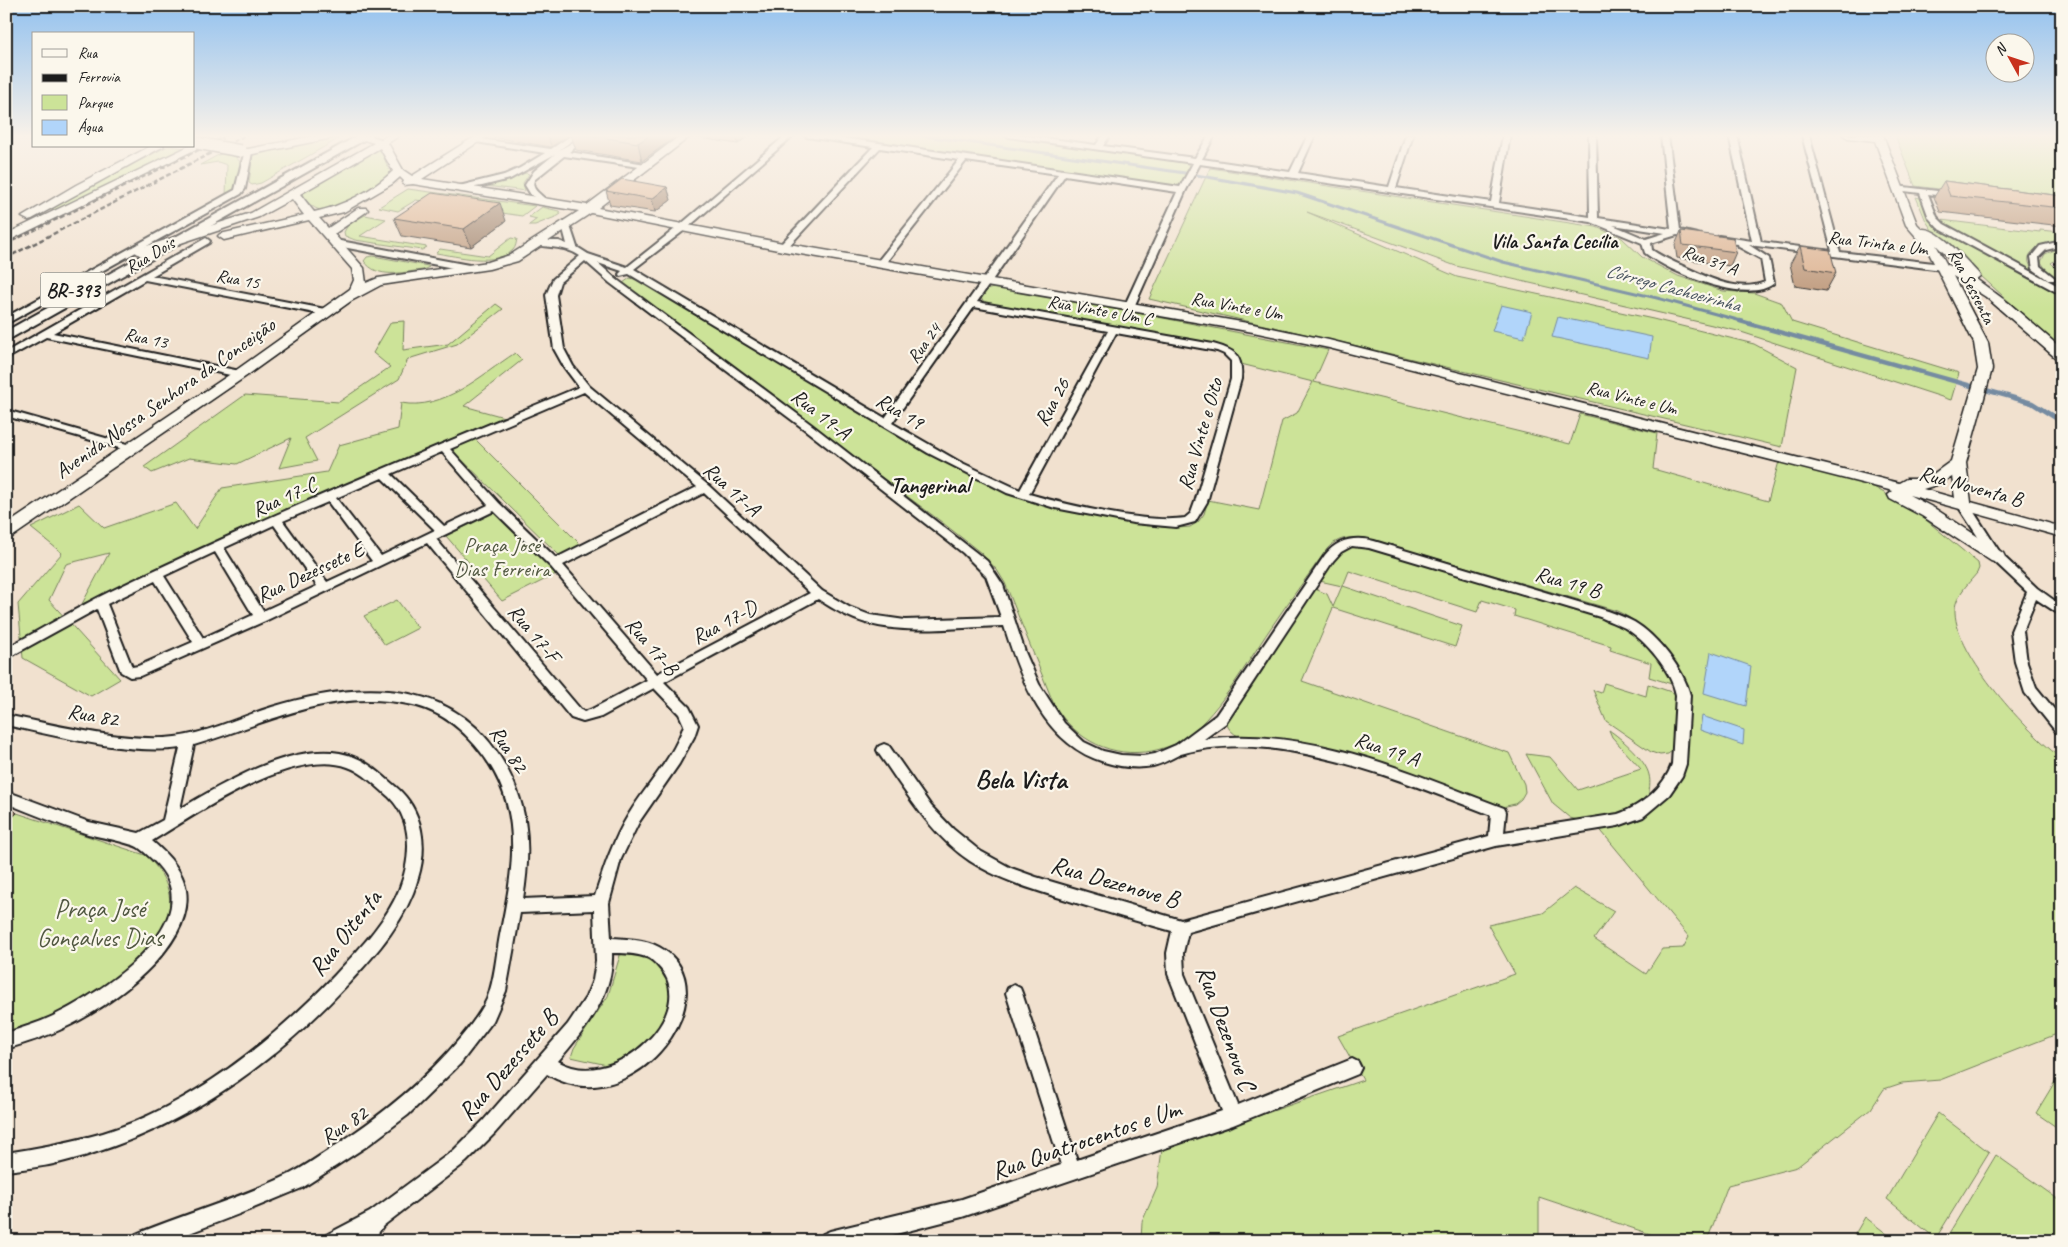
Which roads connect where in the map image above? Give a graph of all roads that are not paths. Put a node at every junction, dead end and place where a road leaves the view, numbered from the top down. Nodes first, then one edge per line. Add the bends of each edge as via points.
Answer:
1 (69, 193) edge
2 (100, 193) edge
3 (236, 193) edge
4 (251, 193) edge
5 (261, 193) edge
6 (369, 193) edge
7 (390, 193) edge
8 (493, 193) edge
9 (534, 193) edge
10 (610, 193) edge
11 (722, 193) edge
12 (833, 193) edge
13 (937, 193) edge
14 (1048, 193) edge
15 (1181, 193) edge
16 (1414, 193) edge
17 (1497, 193) edge
18 (1594, 193) edge
19 (1672, 193) edge
20 (1746, 193) edge
21 (1821, 193) edge
22 (1901, 193) edge
23 (1923, 193) edge
24 (1935, 193) edge
25 (294, 194) joint
26 (1962, 196) edge
27 (542, 200) junction
28 (1495, 205) junction
29 (589, 209) junction
30 (1594, 220) junction
31 (1912, 224) junction
32 (566, 225) junction
33 (683, 227) junction
34 (28, 228) junction
35 (323, 230) junction
36 (1676, 232) junction
37 (188, 236) junction
38 (1704, 236) edge
39 (1713, 238) edge
40 (6, 239) edge
41 (206, 241) junction
42 (1732, 241) junction
43 (1646, 242) junction
44 (538, 243) junction
45 (2062, 243) edge
46 (1757, 244) junction
47 (783, 246) junction
48 (573, 248) junction
49 (1782, 248) junction
50 (141, 252) junction
51 (1837, 255) junction
52 (585, 256) junction
53 (1765, 258) junction
54 (882, 263) junction
55 (1942, 267) junction
56 (358, 268) junction
57 (469, 268) junction
58 (127, 269) junction
59 (629, 270) junction
60 (145, 277) junction
61 (399, 278) junction
62 (613, 281) junction
63 (988, 282) junction
64 (2062, 284) edge
65 (2062, 292) edge
66 (347, 298) junction
67 (1995, 299) junction
68 (972, 304) junction
69 (1129, 307) junction
70 (325, 312) junction
71 (6, 321) edge
72 (6, 327) edge
73 (1114, 328) junction
74 (46, 334) junction
75 (6, 337) edge
76 (1222, 349) joint
77 (6, 356) edge
78 (2062, 356) edge
79 (240, 374) junction
80 (585, 388) junction
81 (6, 413) edge
82 (886, 424) junction
83 (443, 447) junction
84 (130, 448) junction
85 (1958, 463) junction
86 (384, 472) junction
87 (1869, 480) junction
88 (704, 488) junction
89 (1023, 495) junction
90 (330, 497) junction
91 (495, 506) junction
92 (1964, 506) junction
93 (277, 521) junction
94 (12, 522) edge
95 (1176, 523) joint
96 (443, 532) junction
97 (2062, 532) edge
98 (6, 533) edge
99 (429, 538) junction
100 (218, 546) junction
101 (1997, 557) junction
102 (379, 562) junction
103 (555, 564) junction
104 (157, 575) junction
105 (324, 588) junction
106 (2033, 591) junction
107 (818, 594) junction
108 (100, 602) junction
109 (2059, 606) edge
110 (261, 618) junction
111 (1008, 621) junction
112 (201, 645) junction
113 (6, 654) edge
114 (656, 682) junction
115 (596, 713) joint
116 (1222, 719) junction
117 (6, 720) edge
118 (2062, 729) edge
119 (188, 741) junction
120 (1229, 742) junction
121 (1181, 749) junction
122 (884, 750) dead end
123 (6, 797) edge
124 (169, 824) junction
125 (141, 840) junction
126 (1496, 840) junction
127 (601, 902) junction
128 (513, 906) junction
129 (1181, 928) junction
130 (602, 945) junction
131 (1014, 993) dead end
132 (6, 1041) edge
133 (544, 1063) junction
134 (1352, 1068) dead end
135 (1232, 1116) junction
136 (6, 1162) edge
137 (1072, 1171) junction
138 (377, 1219) junction
139 (143, 1241) edge
140 (335, 1241) edge
141 (361, 1241) edge
142 (830, 1241) edge

1 - 34 street via 35,212 26,220
2 - 34 street
3 - 71 street
4 - 50 main road, BR-393
5 - 37 main road, BR-393
6 - 35 street via 345,208
7 - 35 street via 340,224
8 - 27 street, Rua Vinte e Um
9 - 27 street
10 - 29 street
11 - 33 street
12 - 47 street
13 - 54 street
14 - 63 street, Rua 24
15 - 69 street
16 - 28 street
17 - 28 street
18 - 30 street
19 - 36 street
20 - 46 street
21 - 51 street
22 - 31 street, Rua Sessenta
23 - 65 street via 1933,218 1941,226
24 - 26 street
25 - 35 street
25 - 37 street via 249,218
27 - 29 street, Rua Vinte e Um
28 - 30 street
29 - 32 street
29 - 33 street, Rua Vinte e Um
30 - 36 street
30 - 43 street
31 - 55 street, Rua Sessenta via 1932,248
31 - 67 street via 1945,246
32 - 44 street
32 - 48 street
33 - 47 street, Rua Vinte e Um
33 - 59 street
34 - 40 street
35 - 41 street via 301,224
35 - 56 street
35 - 57 street
36 - 38 street
36 - 43 street, Rua 31 A
37 - 50 street
37 - 58 main road, BR-393
39 - 42 street, Rua Trinta e Um
41 - 58 main road
41 - 60 street, Rua Dois
42 - 46 street, Rua Trinta e Um
42 - 53 street, Rua 31 A
43 - 53 street, Rua 31 A via 1652,254 1710,282 1738,288 1759,288 1770,283
44 - 48 street
44 - 57 street via 506,261
45 - 64 street via 2043,248 2034,260 2039,270
46 - 49 street, Rua Trinta e Um
47 - 54 street, Rua Vinte e Um
48 - 52 street
49 - 51 street, Rua Trinta e Um
49 - 53 street
50 - 72 main road, BR-393
51 - 55 street, Rua Trinta e Um
52 - 59 street, Rua 19
52 - 62 street, Rua 19-A
52 - 80 street, Rua 17-A via 556,280 551,295 559,349
54 - 63 street, Rua Vinte e Um
55 - 67 street via 1969,280
55 - 85 street, Rua Sessenta via 1981,343 1985,369
56 - 61 street via 379,276
56 - 66 street via 361,284
57 - 61 street
58 - 75 main road, BR-393
59 - 62 street
59 - 82 street, Rua 19
60 - 70 street, Rua 15
60 - 74 street, Rua Dois
61 - 66 street, Avenida Nossa Senhora da Conceição via 371,285
62 - 111 street, Rua 19-A via 967,550 990,574 1000,591
63 - 68 street, Rua 24
63 - 69 street, Rua Vinte e Um
66 - 70 street, Avenida Nossa Senhora da Conceição
67 - 78 street
68 - 73 street, Rua Vinte e Um C
68 - 82 street, Rua 24
69 - 87 street, Rua Vinte e Um via 1329,344
70 - 79 street, Avenida Nossa Senhora da Conceição
73 - 76 street, Rua Vinte e Um C
73 - 89 street, Rua 26
74 - 77 street, Rua Dois
74 - 79 street, Rua 13
76 - 95 street, Rua Vinte e Oito via 1235,357 1238,366 1236,379 1199,508 1193,518
79 - 84 street, Avenida Nossa Senhora da Conceição
80 - 83 street, Rua 17-C
80 - 88 street, Rua 17-A
81 - 84 street
82 - 89 street, Rua 19 via 975,474
83 - 86 street, Rua 17-C
83 - 91 street, Rua 17-B
84 - 94 street, Avenida Nossa Senhora da Conceição
85 - 87 street via 1939,480 1926,484
85 - 92 street
86 - 90 street, Rua 17-C
86 - 96 street
87 - 92 street, Rua Noventa B
87 - 101 street via 1928,512
88 - 103 street
88 - 107 street, Rua 17-A
89 - 95 street, Rua 19 via 1097,512
90 - 93 street, Rua 17-C
90 - 102 street
91 - 96 street, Rua Dezessete E
91 - 103 street, Rua 17-B
92 - 97 street, Rua Noventa B
92 - 101 street
93 - 100 street, Rua 17-C
93 - 105 street
94 - 98 street, Avenida Nossa Senhora da Conceição
96 - 99 street, Rua Dezessete E
99 - 102 street, Rua Dezessete E
99 - 115 street, Rua 17-F via 576,714 583,717
100 - 104 street, Rua 17-C
100 - 110 street
101 - 106 street
102 - 105 street, Rua Dezessete E
103 - 114 street, Rua 17-B
104 - 108 street, Rua 17-C
104 - 112 street
105 - 110 street, Rua Dezessete E
106 - 109 street
106 - 118 street via 2016,631 2021,662 2030,689
107 - 111 street, Rua 17-A via 868,619 905,625
107 - 114 street, Rua 17-D
108 - 112 street, Rua Dezessete E via 130,672 140,671
108 - 113 street, Rua 17-C
110 - 112 street, Rua Dezessete E
111 - 121 street, Rua 19-A via 1034,689 1056,723 1072,740 1091,752 1118,761 1154,760
114 - 115 street, Rua 17-D
114 - 127 street, Rua 17-B via 684,711 690,725 687,737 634,818 614,859
116 - 120 street
116 - 121 street, Rua 19 B
116 - 126 street, Rua 19 B via 1329,558 1342,545 1353,542 1370,544 1579,606 1629,625 1657,648 1681,685 1683,715 1675,776 1658,798 1627,818
117 - 119 street, Rua 82 via 138,744
119 - 124 street
119 - 128 street, Rua 82 via 275,711 327,698 404,698 439,708 483,744 509,785 517,811 520,839 519,873
120 - 121 street
120 - 126 street, Rua 19 A via 1279,742 1310,748 1358,761 1499,812
122 - 129 street, Rua Dezenove B via 926,810 975,856 1006,873 1036,884
123 - 125 street via 86,829
124 - 125 street, Rua Oitenta
124 - 136 street, Rua Oitenta via 230,788 265,772 303,761 339,758 365,771 405,806 415,836 415,865 399,906 375,941 321,1002 258,1057 179,1109 118,1138 71,1152
125 - 132 street via 164,863 179,890 179,910 166,936 133,973 95,1001 58,1022
126 - 129 street, Rua Dezenove B
127 - 128 street
127 - 130 street, Rua Dezessete B
128 - 139 street, Rua 82 via 494,1004 464,1047 421,1092 376,1130 297,1180
129 - 135 street, Rua Dezenove C via 1175,953 1176,974
130 - 133 street, Rua Dezessete B via 601,980 592,1002 574,1030
130 - 133 street via 636,946 653,952 670,966 677,978 678,999 669,1026 640,1059 618,1072 589,1078 568,1076
131 - 137 street
133 - 138 street, Rua Dezessete B via 495,1121 460,1156
134 - 135 street, Rua Quatrocentos e Um
135 - 137 street, Rua Quatrocentos e Um
137 - 142 street, Rua Quatrocentos e Um via 962,1208
138 - 140 street
138 - 141 street

